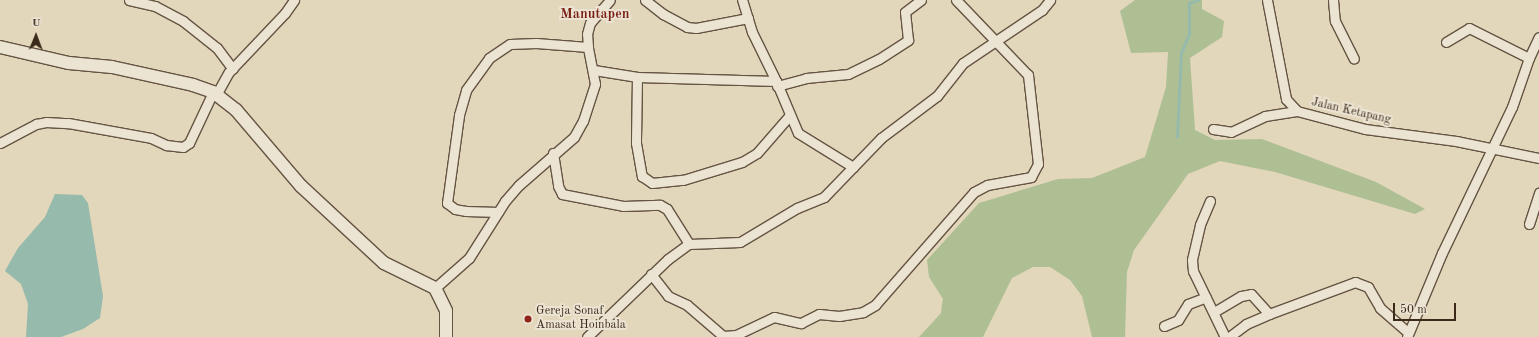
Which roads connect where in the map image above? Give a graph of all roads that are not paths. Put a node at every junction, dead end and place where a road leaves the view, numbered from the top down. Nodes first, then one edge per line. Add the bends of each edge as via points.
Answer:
1 (129, 0) edge
2 (294, 0) edge
3 (610, 0) edge
4 (645, 0) edge
5 (742, 0) edge
6 (921, 0) edge
7 (956, 0) edge
8 (1050, 0) edge
9 (1267, 0) edge
10 (1333, 0) edge
11 (748, 18) junction
12 (1539, 38) edge
13 (995, 40) junction
14 (1446, 42) dead end
15 (0, 47) edge
16 (588, 47) junction
17 (1528, 58) junction
18 (1354, 59) dead end
19 (233, 69) junction
20 (594, 70) junction
21 (637, 76) junction
22 (777, 84) junction
23 (214, 93) junction
24 (1297, 111) junction
25 (790, 115) junction
26 (1213, 129) dead end
27 (0, 143) edge
28 (1494, 147) junction
29 (553, 153) junction
30 (1539, 158) edge
31 (853, 167) junction
32 (1539, 193) edge
33 (1210, 201) dead end
34 (498, 212) junction
35 (1528, 224) dead end
36 (689, 244) junction
37 (651, 274) junction
38 (435, 288) junction
39 (1206, 297) junction
40 (1214, 312) junction
41 (1269, 314) junction
42 (1164, 326) dead end
43 (1407, 334) edge
44 (446, 337) edge
45 (587, 337) edge
46 (1225, 337) edge
47 (1229, 337) edge

1 - 19 street via 155,6 183,21 217,48
2 - 19 street
3 - 16 street via 590,23 587,34
4 - 11 street via 663,14 687,27 696,28
5 - 11 street
6 - 22 street via 905,12 908,40 879,59 848,74
7 - 13 street
8 - 13 street via 1042,10
9 - 24 street, Jalan Ketapang via 1286,99
10 - 18 street via 1335,21
11 - 22 street
12 - 17 street
13 - 31 street via 963,63 937,96 881,138
13 - 37 street via 1028,75 1032,92 1037,171 1027,180 988,185 974,192 872,308 840,316 819,314 801,323 774,318 736,335 723,336 687,305 668,296
14 - 17 street via 1469,28
15 - 23 street via 69,63 112,67 193,85
16 - 20 street
16 - 34 street via 530,42 510,44 489,58 466,90 459,115 447,203 455,209 466,211
17 - 28 street via 1512,107
19 - 23 street
20 - 21 street
20 - 29 street via 595,84 583,121 574,137
21 - 22 street
21 - 25 street via 636,143 642,176 652,183 683,180 742,162 757,153
22 - 25 street
23 - 27 street via 189,143 183,147 166,145 151,138 68,123 46,122 36,124
23 - 38 street via 236,110 301,186 384,264
24 - 26 street via 1265,116 1231,132
24 - 28 street, Jalan Ketapang via 1360,128
25 - 31 street via 802,136
28 - 30 street, Jalan Ketapang
28 - 43 street via 1442,253
29 - 34 street via 519,184
29 - 36 street via 558,186 562,194 623,206 660,206 667,209
31 - 36 street via 824,197 797,208 752,236 733,243
32 - 35 street
33 - 39 street via 1203,214 1192,260 1193,271
34 - 38 street via 469,258
36 - 37 street
37 - 45 street
38 - 44 street via 446,311
39 - 40 street
39 - 42 street via 1188,304 1178,320
40 - 41 street via 1241,296 1251,294
40 - 46 street
41 - 43 street via 1355,282 1368,287 1380,308
41 - 47 street via 1246,324

